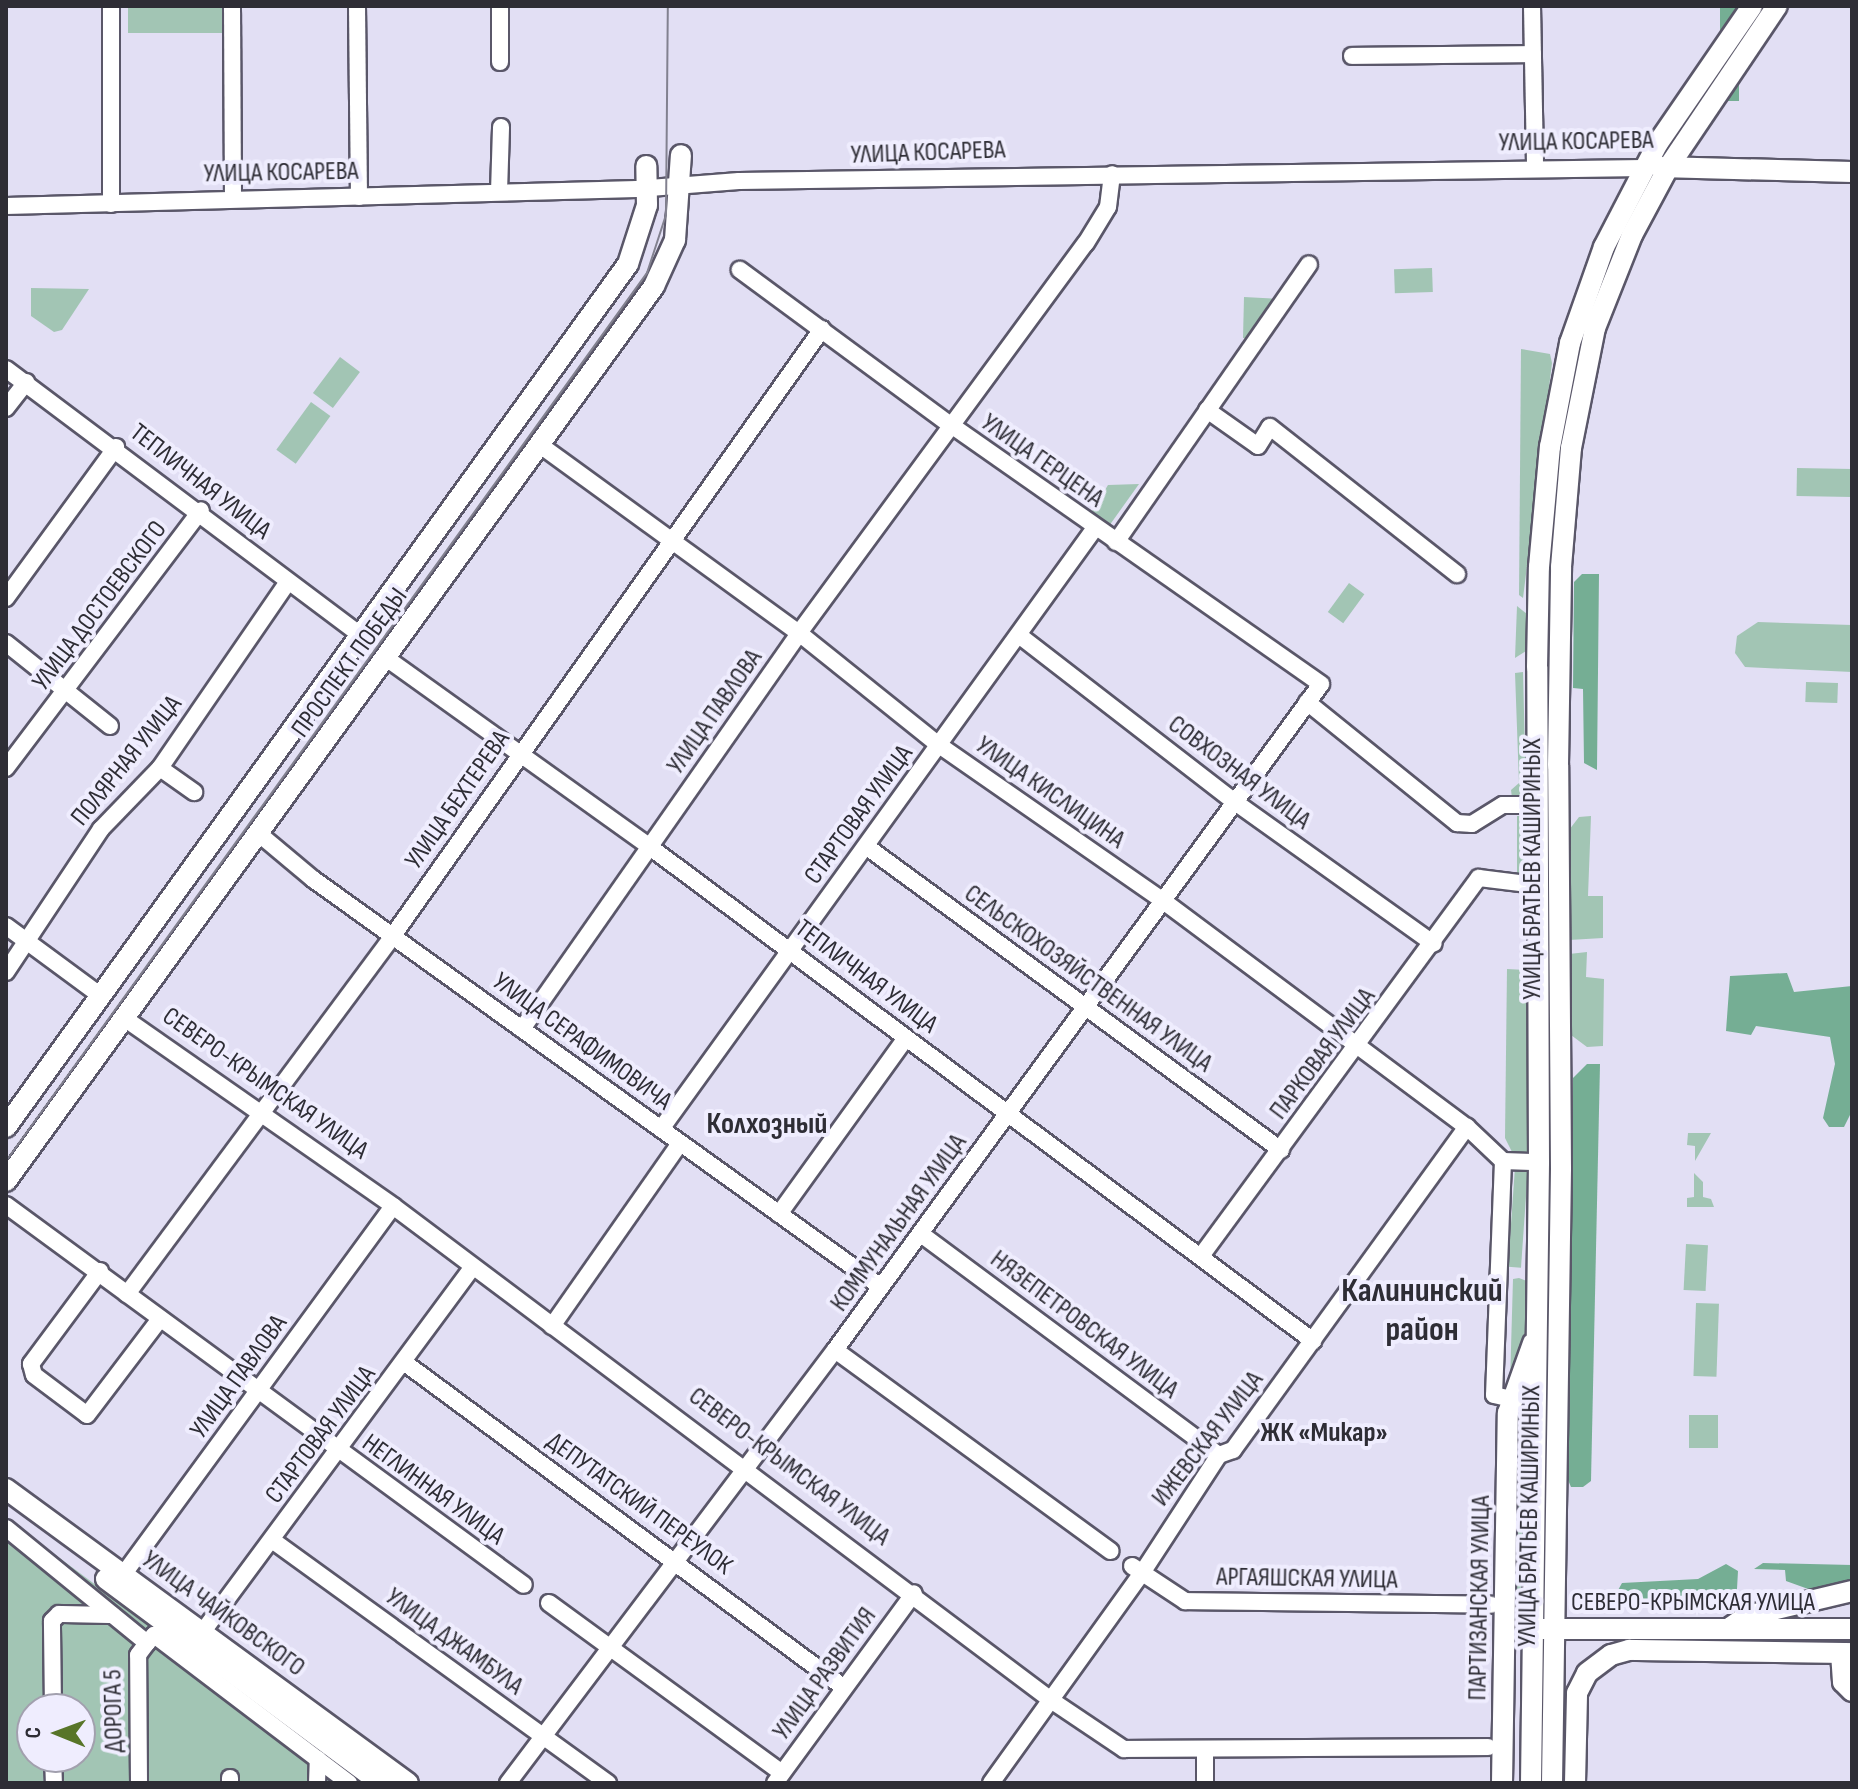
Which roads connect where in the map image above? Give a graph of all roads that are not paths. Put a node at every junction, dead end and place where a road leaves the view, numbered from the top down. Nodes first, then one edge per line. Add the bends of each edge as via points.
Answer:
1 (111, 6) edge
2 (232, 6) edge
3 (357, 6) edge
4 (500, 6) edge
5 (1532, 6) edge
6 (1752, 6) edge
7 (1777, 6) edge
8 (1533, 54) junction
9 (1352, 56) dead end
10 (500, 62) dead end
11 (501, 127) dead end
12 (681, 155) dead end
13 (646, 166) dead end
14 (1669, 166) junction
15 (1644, 168) junction
16 (1535, 169) junction
17 (1852, 172) edge
18 (1112, 174) junction
19 (681, 185) junction
20 (647, 189) junction
21 (499, 192) junction
22 (359, 197) junction
23 (233, 199) junction
24 (111, 204) junction
25 (6, 206) edge
26 (1309, 264) dead end
27 (740, 270) dead end
28 (822, 329) junction
29 (6, 369) edge
30 (26, 382) junction
31 (6, 408) edge
32 (1207, 410) junction
33 (949, 424) junction
34 (540, 445) junction
35 (116, 447) junction
36 (201, 510) junction
37 (1095, 528) junction
38 (670, 542) junction
39 (1116, 542) junction
40 (1457, 574) dead end
41 (288, 582) junction
42 (6, 598) edge
43 (799, 633) junction
44 (362, 636) junction
45 (1020, 636) junction
46 (6, 643) edge
47 (386, 658) junction
48 (1321, 684) joint
49 (67, 692) junction
50 (1307, 702) junction
51 (110, 726) dead end
52 (939, 745) junction
53 (519, 754) junction
54 (6, 768) edge
55 (160, 768) junction
56 (194, 792) dead end
57 (1235, 802) junction
58 (1535, 805) junction
59 (258, 833) junction
60 (650, 847) junction
61 (867, 847) junction
62 (1535, 885) junction
63 (1162, 900) junction
64 (6, 926) edge
65 (394, 934) junction
66 (26, 941) junction
67 (1434, 944) junction
68 (790, 951) junction
69 (6, 972) edge
70 (101, 996) junction
71 (1085, 1007) junction
72 (124, 1018) junction
73 (522, 1029) junction
74 (906, 1038) junction
75 (1359, 1047) junction
76 (265, 1113) junction
77 (1010, 1113) junction
78 (6, 1127) edge
79 (1467, 1127) junction
80 (661, 1129) junction
81 (680, 1143) junction
82 (1281, 1150) junction
83 (1503, 1161) junction
84 (1539, 1162) junction
85 (6, 1181) edge
86 (6, 1205) edge
87 (393, 1206) junction
88 (779, 1214) junction
89 (921, 1234) junction
90 (1201, 1256) junction
91 (473, 1267) junction
92 (100, 1271) junction
93 (881, 1287) junction
94 (127, 1294) junction
95 (160, 1319) junction
96 (552, 1326) junction
97 (1538, 1332) junction
98 (1313, 1341) junction
99 (835, 1350) junction
100 (405, 1363) junction
101 (259, 1391) junction
102 (1510, 1406) junction
103 (339, 1451) junction
104 (1219, 1455) junction
105 (746, 1467) junction
106 (6, 1489) edge
107 (6, 1505) edge
108 (6, 1528) edge
109 (272, 1540) junction
110 (1111, 1551) dead end
111 (676, 1559) junction
112 (1137, 1570) junction
113 (123, 1575) junction
114 (524, 1585) dead end
115 (1852, 1591) edge
116 (914, 1593) junction
117 (549, 1603) dead end
118 (1491, 1605) dead end
119 (112, 1615) junction
120 (1731, 1627) junction
121 (1544, 1629) junction
122 (1852, 1629) edge
123 (204, 1630) junction
124 (147, 1643) junction
125 (611, 1648) junction
126 (1847, 1653) edge
127 (1505, 1660) junction
128 (843, 1687) junction
129 (1852, 1691) edge
130 (53, 1693) edge
131 (1051, 1700) junction
132 (544, 1736) junction
133 (1488, 1747) dead end
134 (1205, 1750) junction
135 (318, 1759) junction
136 (779, 1778) edge
137 (139, 1783) edge
138 (317, 1783) edge
139 (349, 1783) edge
140 (381, 1783) edge
141 (408, 1783) edge
142 (508, 1783) edge
143 (608, 1783) edge
144 (991, 1783) edge
145 (1205, 1783) edge
146 (1502, 1783) edge
147 (1531, 1783) edge
148 (1552, 1783) edge
149 (1575, 1783) edge

1 - 24 street
2 - 23 street
3 - 22 street
4 - 10 street
5 - 8 street
6 - 15 main road, УЛИЦА БРАТЬЕВ КАШИРИНЫХ
7 - 14 main road, УЛИЦА БРАТЬЕВ КАШИРИНЫХ
8 - 9 street
8 - 16 street
11 - 21 street
12 - 19 main road, ПРОСПЕКТ ПОБЕДЫ
13 - 20 main road, ПРОСПЕКТ ПОБЕДЫ
14 - 15 main road, УЛИЦА КОСАРЕВА
14 - 17 main road, УЛИЦА КОСАРЕВА
14 - 121 main road, УЛИЦА БРАТЬЕВ КАШИРИНЫХ via 1632,235 1595,328 1571,448 1564,526 1557,780 1561,1168
15 - 16 street, УЛИЦА КОСАРЕВА
15 - 58 main road, УЛИЦА БРАТЬЕВ КАШИРИНЫХ via 1590,282 1558,391 1539,567
16 - 18 street, УЛИЦА КОСАРЕВА
18 - 19 street, УЛИЦА КОСАРЕВА
18 - 33 street, УЛИЦА ПАВЛОВА via 1108,207 1086,243
19 - 20 street, УЛИЦА КОСАРЕВА
19 - 34 main road, ПРОСПЕКТ ПОБЕДЫ via 677,231 665,267
20 - 21 street, УЛИЦА КОСАРЕВА
20 - 44 main road, ПРОСПЕКТ ПОБЕДЫ via 628,264
21 - 22 street, УЛИЦА КОСАРЕВА
22 - 23 street, УЛИЦА КОСАРЕВА
23 - 24 street, УЛИЦА КОСАРЕВА
24 - 25 street, УЛИЦА КОСАРЕВА
26 - 32 street
27 - 28 street, УЛИЦА ГЕРЦЕНА
28 - 33 street, УЛИЦА ГЕРЦЕНА
28 - 38 street, УЛИЦА БЕХТЕРЕВА
29 - 30 street, ТЕПЛИЧНАЯ УЛИЦА
30 - 31 street
30 - 35 street, ТЕПЛИЧНАЯ УЛИЦА
32 - 39 street
32 - 40 street via 1258,446 1270,427
33 - 37 street, УЛИЦА ГЕРЦЕНА
33 - 43 street, УЛИЦА ПАВЛОВА
34 - 38 street, УЛИЦА КИСЛИЦИНА
34 - 47 main road, ПРОСПЕКТ ПОБЕДЫ
35 - 36 street, ТЕПЛИЧНАЯ УЛИЦА
35 - 42 street
36 - 41 street, ТЕПЛИЧНАЯ УЛИЦА
36 - 49 street, УЛИЦА ДОСТОЕВСКОГО
37 - 39 street, УЛИЦА ГЕРЦЕНА
37 - 45 street, СТАРТОВАЯ УЛИЦА
38 - 43 street, УЛИЦА КИСЛИЦИНА
38 - 53 street, УЛИЦА БЕХТЕРЕВА
39 - 48 street, УЛИЦА ГЕРЦЕНА
41 - 44 street, ТЕПЛИЧНАЯ УЛИЦА
41 - 55 street, ПОЛЯРНАЯ УЛИЦА
43 - 52 street, УЛИЦА КИСЛИЦИНА
43 - 60 street, УЛИЦА ПАВЛОВА
44 - 70 main road, ПРОСПЕКТ ПОБЕДЫ
45 - 52 street, СТАРТОВАЯ УЛИЦА
45 - 57 street, СОВХОЗНАЯ УЛИЦА
46 - 49 street
47 - 53 street, ТЕПЛИЧНАЯ УЛИЦА
47 - 59 main road, ПРОСПЕКТ ПОБЕДЫ
48 - 50 street, КОММУНАЛЬНАЯ УЛИЦА
49 - 51 street
49 - 54 street, УЛИЦА ДОСТОЕВСКОГО
50 - 57 street, КОММУНАЛЬНАЯ УЛИЦА
50 - 58 street via 1457,823 1472,824 1503,805
52 - 61 street, СТАРТОВАЯ УЛИЦА
52 - 63 street, УЛИЦА КИСЛИЦИНА
53 - 60 street, ТЕПЛИЧНАЯ УЛИЦА
53 - 65 street, УЛИЦА БЕХТЕРЕВА
55 - 56 street
55 - 66 street, ПОЛЯРНАЯ УЛИЦА via 101,829
57 - 63 street, КОММУНАЛЬНАЯ УЛИЦА
57 - 67 street, СОВХОЗНАЯ УЛИЦА
58 - 62 main road, УЛИЦА БРАТЬЕВ КАШИРИНЫХ
59 - 65 street, УЛИЦА СЕРАФИМОВИЧА via 313,879
59 - 72 main road, ПРОСПЕКТ ПОБЕДЫ
60 - 68 street, ТЕПЛИЧНАЯ УЛИЦА
60 - 73 street, УЛИЦА ПАВЛОВА
61 - 68 street, СТАРТОВАЯ УЛИЦА
61 - 71 street, СЕЛЬСКОХОЗЯЙСТВЕННАЯ УЛИЦА
62 - 67 street, ПАРКОВАЯ УЛИЦА via 1479,878
62 - 84 main road, УЛИЦА БРАТЬЕВ КАШИРИНЫХ
63 - 71 street, КОММУНАЛЬНАЯ УЛИЦА
63 - 75 street, УЛИЦА КИСЛИЦИНА
64 - 66 street
65 - 73 street, УЛИЦА СЕРАФИМОВИЧА
65 - 76 street, УЛИЦА БЕХТЕРЕВА
66 - 69 street, ПОЛЯРНАЯ УЛИЦА
66 - 70 street
67 - 75 street, ПАРКОВАЯ УЛИЦА
68 - 74 street, ТЕПЛИЧНАЯ УЛИЦА
68 - 80 street, СТАРТОВАЯ УЛИЦА
70 - 78 main road, ПРОСПЕКТ ПОБЕДЫ
71 - 77 street, КОММУНАЛЬНАЯ УЛИЦА
71 - 82 street, СЕЛЬСКОХОЗЯЙСТВЕННАЯ УЛИЦА
72 - 76 street, СЕВЕРО-КРЫМСКАЯ УЛИЦА
72 - 85 main road, ПРОСПЕКТ ПОБЕДЫ
73 - 80 street, УЛИЦА СЕРАФИМОВИЧА
74 - 77 street, ТЕПЛИЧНАЯ УЛИЦА
74 - 88 street
75 - 79 street, УЛИЦА КИСЛИЦИНА
75 - 82 street, ПАРКОВАЯ УЛИЦА
76 - 87 street, СЕВЕРО-КРЫМСКАЯ УЛИЦА
76 - 94 street, УЛИЦА БЕХТЕРЕВА
77 - 89 street, КОММУНАЛЬНАЯ УЛИЦА
77 - 90 street, ТЕПЛИЧНАЯ УЛИЦА
79 - 83 street, УЛИЦА КИСЛИЦИНА
79 - 98 street, ИЖЕВСКАЯ УЛИЦА
80 - 81 street, УЛИЦА СЕРАФИМОВИЧА
81 - 88 street, УЛИЦА СЕРАФИМОВИЧА
81 - 96 street
82 - 90 street, ПАРКОВАЯ УЛИЦА
83 - 84 street
83 - 102 street via 1494,1395
84 - 97 main road, УЛИЦА БРАТЬЕВ КАШИРИНЫХ
86 - 92 street, НЕГЛИННАЯ УЛИЦА
87 - 91 street, СЕВЕРО-КРЫМСКАЯ УЛИЦА
87 - 101 street, УЛИЦА ПАВЛОВА
88 - 93 street, УЛИЦА СЕРАФИМОВИЧА
89 - 93 street, КОММУНАЛЬНАЯ УЛИЦА
89 - 104 street, НЯЗЕПЕТРОВСКАЯ УЛИЦА
90 - 98 street, ТЕПЛИЧНАЯ УЛИЦА
91 - 96 street, СЕВЕРО-КРЫМСКАЯ УЛИЦА
91 - 100 street, СТАРТОВАЯ УЛИЦА
92 - 94 street, НЕГЛИННАЯ УЛИЦА
92 - 95 street via 31,1364 34,1375 87,1415
93 - 99 street, КОММУНАЛЬНАЯ УЛИЦА
94 - 95 street, НЕГЛИННАЯ УЛИЦА
95 - 101 street, НЕГЛИННАЯ УЛИЦА
96 - 105 street, СЕВЕРО-КРЫМСКАЯ УЛИЦА
97 - 102 main road
97 - 121 main road, УЛИЦА БРАТЬЕВ КАШИРИНЫХ
98 - 104 street, ИЖЕВСКАЯ УЛИЦА via 1233,1450
99 - 105 street, КОММУНАЛЬНАЯ УЛИЦА
99 - 110 street
100 - 103 street, СТАРТОВАЯ УЛИЦА
100 - 111 street, ДЕПУТАТСКИЙ ПЕРЕУЛОК
101 - 103 street, НЕГЛИННАЯ УЛИЦА
101 - 113 street, УЛИЦА ПАВЛОВА
102 - 127 main road, ПАРТИЗАНСКАЯ УЛИЦА
103 - 109 street, СТАРТОВАЯ УЛИЦА
103 - 114 street, НЕГЛИННАЯ УЛИЦА
104 - 112 street, ИЖЕВСКАЯ УЛИЦА
105 - 111 street, КОММУНАЛЬНАЯ УЛИЦА
105 - 116 street, СЕВЕРО-КРЫМСКАЯ УЛИЦА
106 - 113 main road, УЛИЦА ЧАЙКОВСКОГО
107 - 140 main road, УЛИЦА ЧАЙКОВСКОГО
108 - 119 street
109 - 123 street, СТАРТОВАЯ УЛИЦА
109 - 132 street, УЛИЦА ДЖАМБУЛА
111 - 125 street, КОММУНАЛЬНАЯ УЛИЦА
111 - 128 street, ДЕПУТАТСКИЙ ПЕРЕУЛОК
112 - 118 street, АРГАЯШСКАЯ УЛИЦА via 1185,1601
112 - 131 street, ИЖЕВСКАЯ УЛИЦА
113 - 123 main road, УЛИЦА ЧАЙКОВСКОГО
115 - 120 main road via 1747,1616
116 - 128 street, УЛИЦА РАЗВИТИЯ
116 - 131 street, СЕВЕРО-КРЫМСКАЯ УЛИЦА
117 - 125 street
119 - 124 street
119 - 130 street via 59,1614 52,1621
120 - 121 main road, СЕВЕРО-КРЫМСКАЯ УЛИЦА
120 - 122 main road, СЕВЕРО-КРЫМСКАЯ УЛИЦА
121 - 127 main road via 1514,1641
121 - 147 main road, УЛИЦА БРАТЬЕВ КАШИРИНЫХ
121 - 148 main road, УЛИЦА БРАТЬЕВ КАШИРИНЫХ
123 - 141 main road, УЛИЦА ЧАЙКОВСКОГО
124 - 135 street via 154,1635
124 - 137 street, ДОРОГА 5 via 138,1655
125 - 132 street, КОММУНАЛЬНАЯ УЛИЦА
125 - 136 street
126 - 129 main road via 1843,1682
126 - 149 main road, СЕВЕРО-КРЫМСКАЯ УЛИЦА via 1642,1650 1611,1655 1580,1684
127 - 146 main road, ПАРТИЗАНСКАЯ УЛИЦА
128 - 136 street, УЛИЦА РАЗВИТИЯ
131 - 134 street, СЕВЕРО-КРЫМСКАЯ УЛИЦА via 1124,1749
131 - 144 street, ИЖЕВСКАЯ УЛИЦА
132 - 142 street, КОММУНАЛЬНАЯ УЛИЦА
132 - 143 street, УЛИЦА ДЖАМБУЛА
133 - 134 street, СЕВЕРО-КРЫМСКАЯ УЛИЦА
134 - 145 street
135 - 138 street
135 - 139 street

